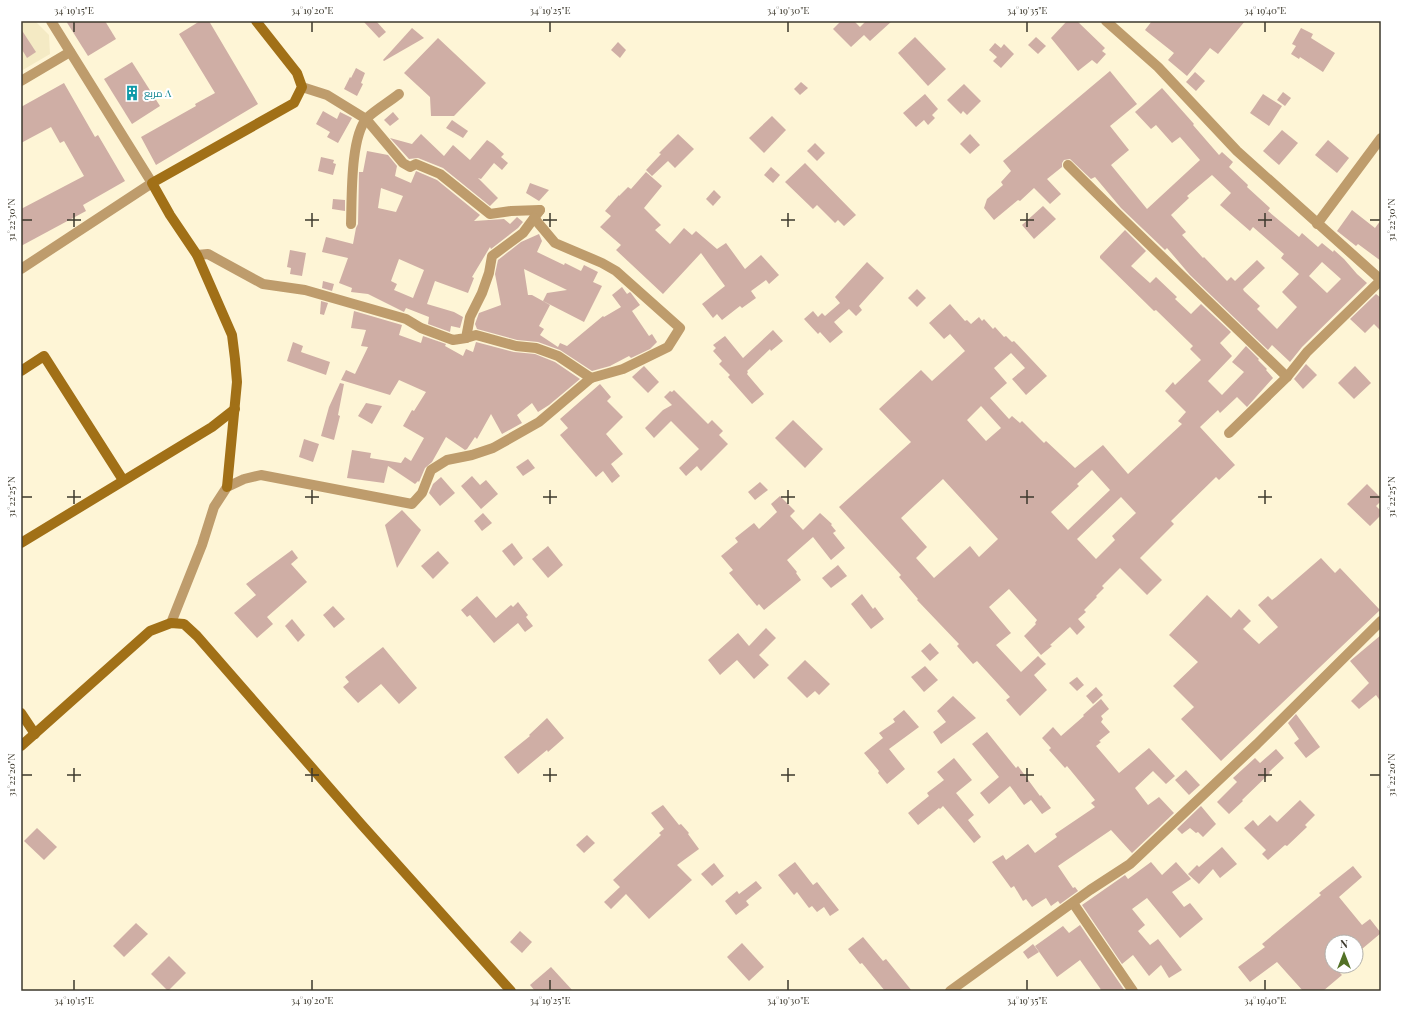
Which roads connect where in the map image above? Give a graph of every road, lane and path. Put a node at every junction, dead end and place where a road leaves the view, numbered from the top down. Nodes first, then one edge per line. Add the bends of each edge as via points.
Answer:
1 (51, 21) edge
2 (256, 21) edge
3 (1106, 21) edge
4 (70, 52) junction
5 (21, 81) edge
6 (302, 87) junction
7 (399, 94) dead end
8 (366, 119) junction
9 (1381, 138) edge
10 (1068, 165) dead end
11 (152, 183) junction
12 (534, 218) junction
13 (351, 224) dead end
14 (1317, 224) junction
15 (197, 255) junction
16 (21, 261) edge
17 (21, 269) edge
18 (1381, 280) edge
19 (466, 338) junction
20 (21, 371) edge
21 (1286, 377) junction
22 (591, 378) junction
23 (235, 409) junction
24 (1228, 433) dead end
25 (123, 480) junction
26 (227, 487) junction
27 (21, 543) edge
28 (1381, 621) edge
29 (171, 622) junction
30 (21, 713) edge
31 (35, 734) junction
32 (21, 746) edge
33 (1073, 903) junction
34 (511, 991) edge
35 (950, 991) edge
36 (1133, 991) edge

1 - 4 street
2 - 6 street via 297,73
3 - 14 street via 1158,68 1237,151
4 - 5 street
4 - 11 street
6 - 8 street via 327,95
6 - 11 street via 294,103
7 - 8 street
8 - 12 street via 403,163 410,167 416,164 440,174 490,214 540,210
8 - 13 street via 357,139 353,165
9 - 14 street
10 - 21 street
11 - 15 street
11 - 16 street
11 - 17 street
12 - 19 street via 523,233 492,256 482,293 470,317
12 - 22 street via 555,243 616,271 680,328 668,347 623,369
14 - 18 street
15 - 19 street via 208,254 263,284 305,290 406,319 421,328 453,340
15 - 23 street via 232,335 237,382
18 - 21 street via 1307,352
19 - 22 street via 476,335 516,346 536,348 558,356
20 - 25 street via 44,356
21 - 24 street
22 - 26 street via 539,422 493,448 447,460 430,470 422,493 412,504 261,475
23 - 25 street via 212,427
23 - 26 street
25 - 27 street
26 - 29 street via 214,507 202,545
28 - 33 street via 1257,744 1130,864
29 - 31 street via 150,630
29 - 34 street via 184,624 197,636
30 - 31 street
31 - 32 street
33 - 35 street
33 - 36 street

